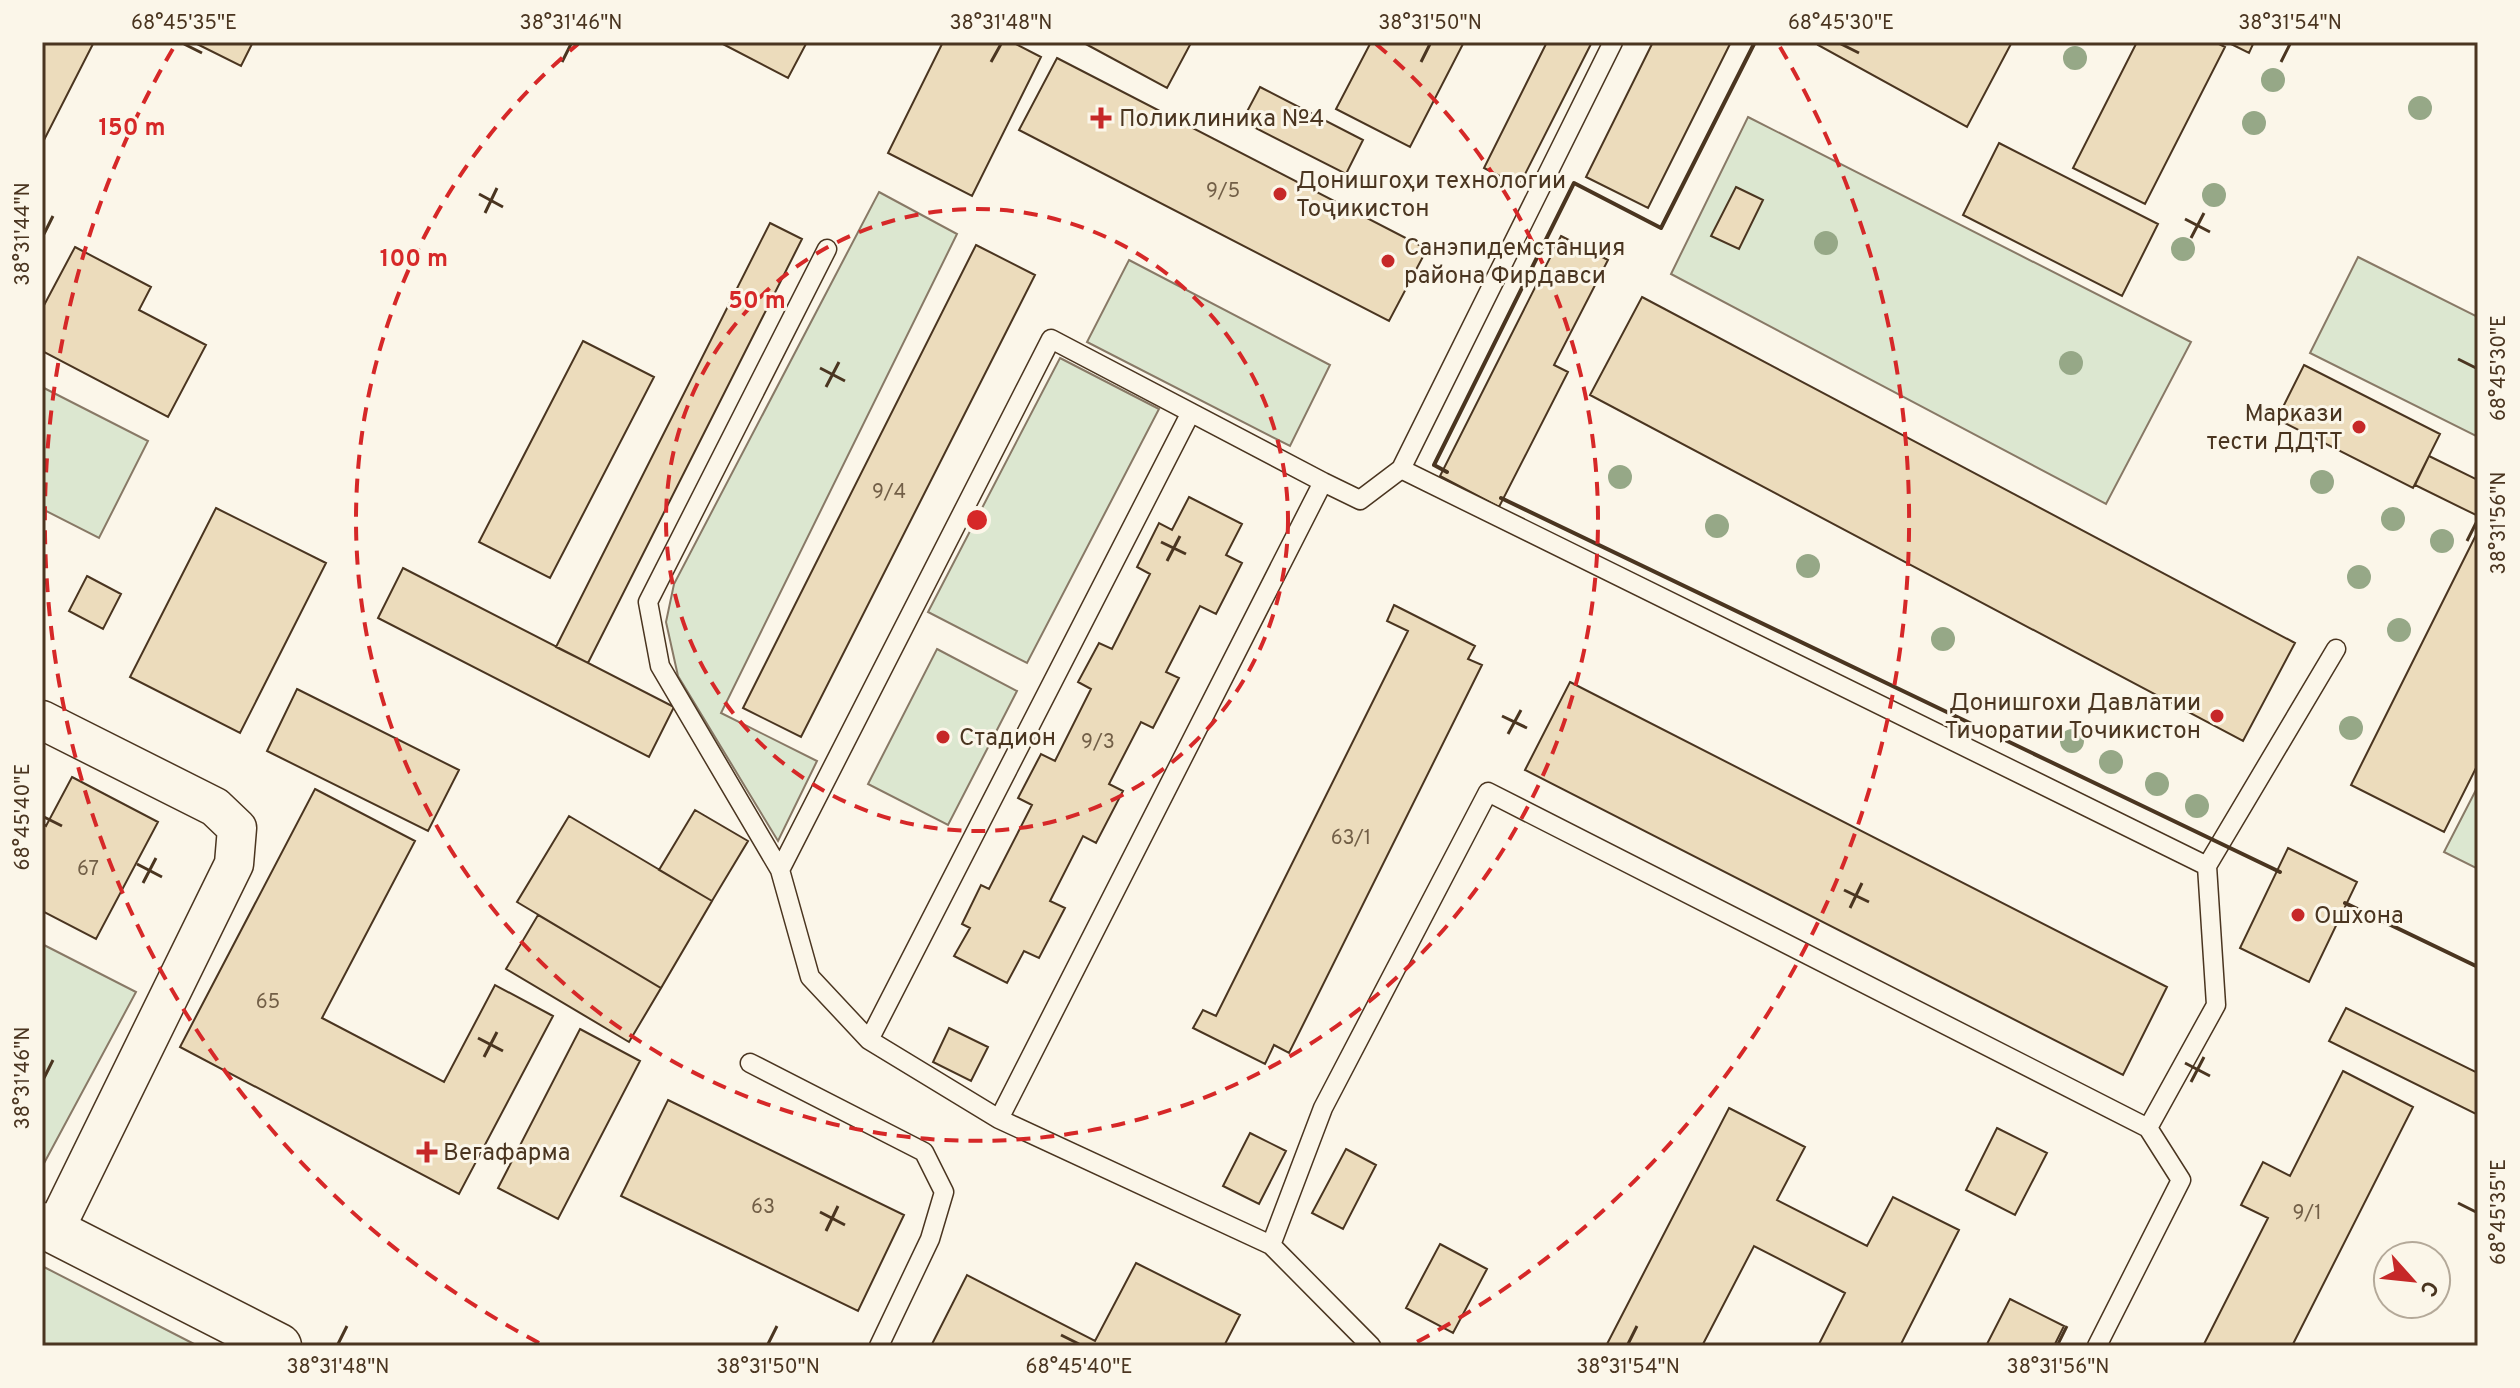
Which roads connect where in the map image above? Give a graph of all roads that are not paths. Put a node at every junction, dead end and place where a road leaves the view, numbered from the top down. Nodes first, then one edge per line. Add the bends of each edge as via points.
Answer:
1 (1613, 42) edge
2 (827, 249) dead end
3 (1190, 414) junction
4 (1401, 469) junction
5 (1323, 482) junction
6 (2336, 649) dead end
7 (42, 720) edge
8 (2207, 866) junction
9 (780, 870) junction
10 (869, 1040) junction
11 (750, 1063) dead end
12 (999, 1119) junction
13 (2148, 1128) junction
14 (48, 1228) edge
15 (1271, 1245) junction
16 (279, 1346) edge
17 (879, 1346) edge
18 (1371, 1346) edge
19 (2097, 1346) edge

1 - 4 lane
2 - 9 lane via 648,602 660,666
3 - 5 lane
3 - 9 lane via 1051,339
3 - 10 lane
4 - 5 lane via 1360,500
4 - 8 lane
5 - 12 lane
6 - 8 lane
7 - 14 street via 215,807 237,828 234,864
8 - 13 lane via 2216,1005
9 - 10 lane via 810,977
10 - 12 lane
11 - 17 lane via 924,1152 944,1192 930,1239
12 - 15 lane
13 - 15 lane via 1488,792 1323,1108
13 - 19 lane via 2181,1180
14 - 16 highway
15 - 18 lane

